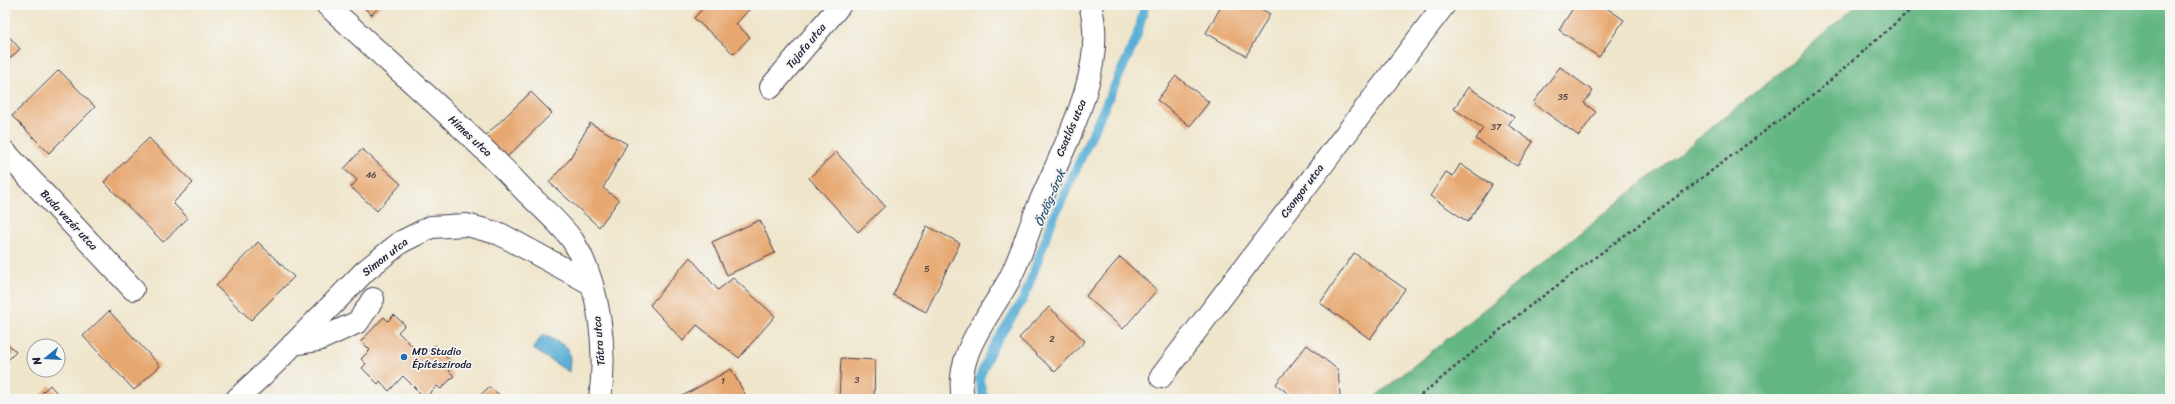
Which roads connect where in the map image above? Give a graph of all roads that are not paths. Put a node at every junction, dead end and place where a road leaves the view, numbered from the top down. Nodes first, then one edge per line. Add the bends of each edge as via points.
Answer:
1 (327, 5) edge
2 (840, 5) edge
3 (1090, 5) edge
4 (1444, 5) edge
5 (771, 87) dead end
6 (5, 152) edge
7 (592, 284) junction
8 (133, 289) dead end
9 (373, 299) dead end
10 (293, 344) junction
11 (1161, 376) dead end
12 (237, 399) edge
13 (600, 399) edge
14 (963, 399) edge

1 - 7 street, Hímes utca via 501,165 572,241
2 - 5 street, Tujafa utca
3 - 14 street, Csatlós utca via 1094,40 1087,92 1014,271 979,329 969,351 962,373
4 - 11 street, Csongor utca
6 - 8 street, Buda vezér utca
7 - 10 street, Simon utca via 500,234 467,225 431,227 401,242 365,271
7 - 13 street, Tátra utca via 602,340
9 - 10 street via 358,322 318,340
10 - 12 street, Simon utca

